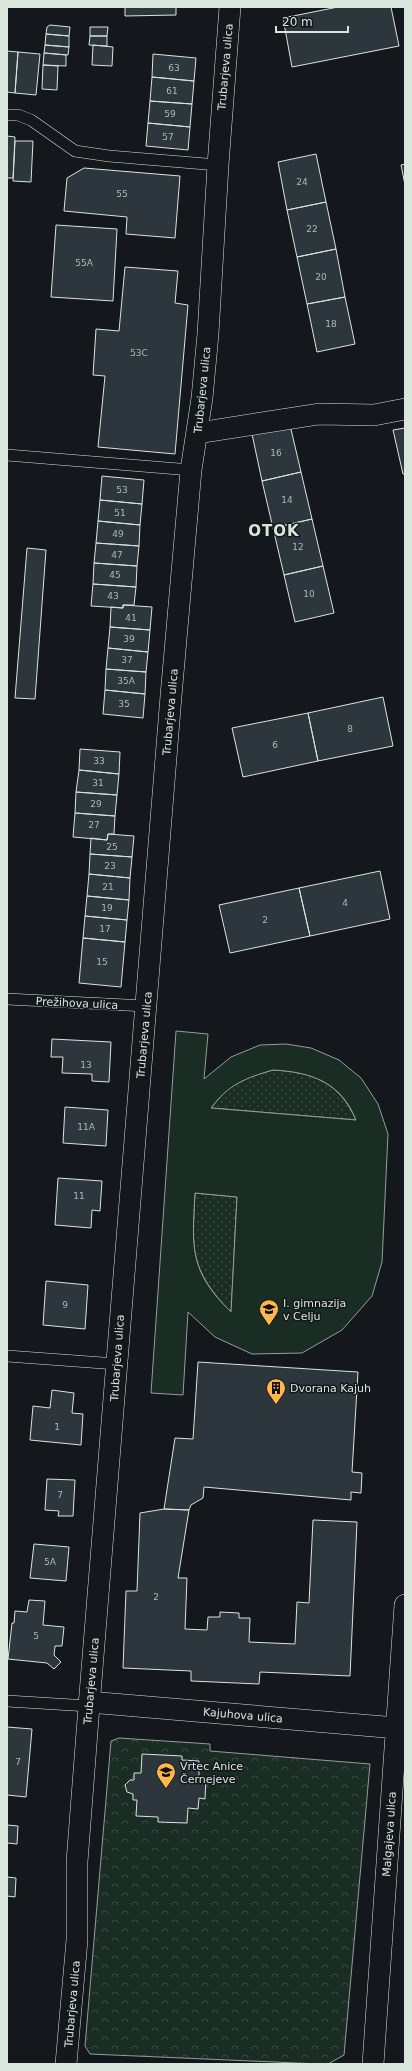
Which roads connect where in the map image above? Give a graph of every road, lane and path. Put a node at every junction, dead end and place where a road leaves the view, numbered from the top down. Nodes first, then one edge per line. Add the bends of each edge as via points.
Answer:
1 (230, 7) edge
2 (7, 115) edge
3 (218, 165) junction
4 (405, 409) edge
5 (198, 433) junction
6 (7, 455) edge
7 (191, 470) junction
8 (7, 999) edge
9 (146, 1006) junction
10 (7, 1356) edge
11 (117, 1364) junction
12 (405, 1605) edge
13 (7, 1701) edge
14 (89, 1704) junction
15 (396, 1728) junction
16 (66, 2064) edge
17 (373, 2064) edge

1 - 3 street, Trubarjeva ulica
2 - 3 lane via 31,120 75,150 109,156
3 - 5 street, Trubarjeva ulica via 208,334
4 - 5 street via 374,415 320,414
5 - 7 street, Trubarjeva ulica
6 - 7 lane
7 - 9 street, Trubarjeva ulica
8 - 9 lane, Prežihova ulica
9 - 11 street, Trubarjeva ulica
10 - 11 lane
11 - 14 street, Trubarjeva ulica
12 - 15 street, Malgajeva ulica
13 - 14 lane, Kajuhova ulica
14 - 15 street, Kajuhova ulica
14 - 16 street, Trubarjeva ulica via 77,1862 77,1940
15 - 17 street, Malgajeva ulica

